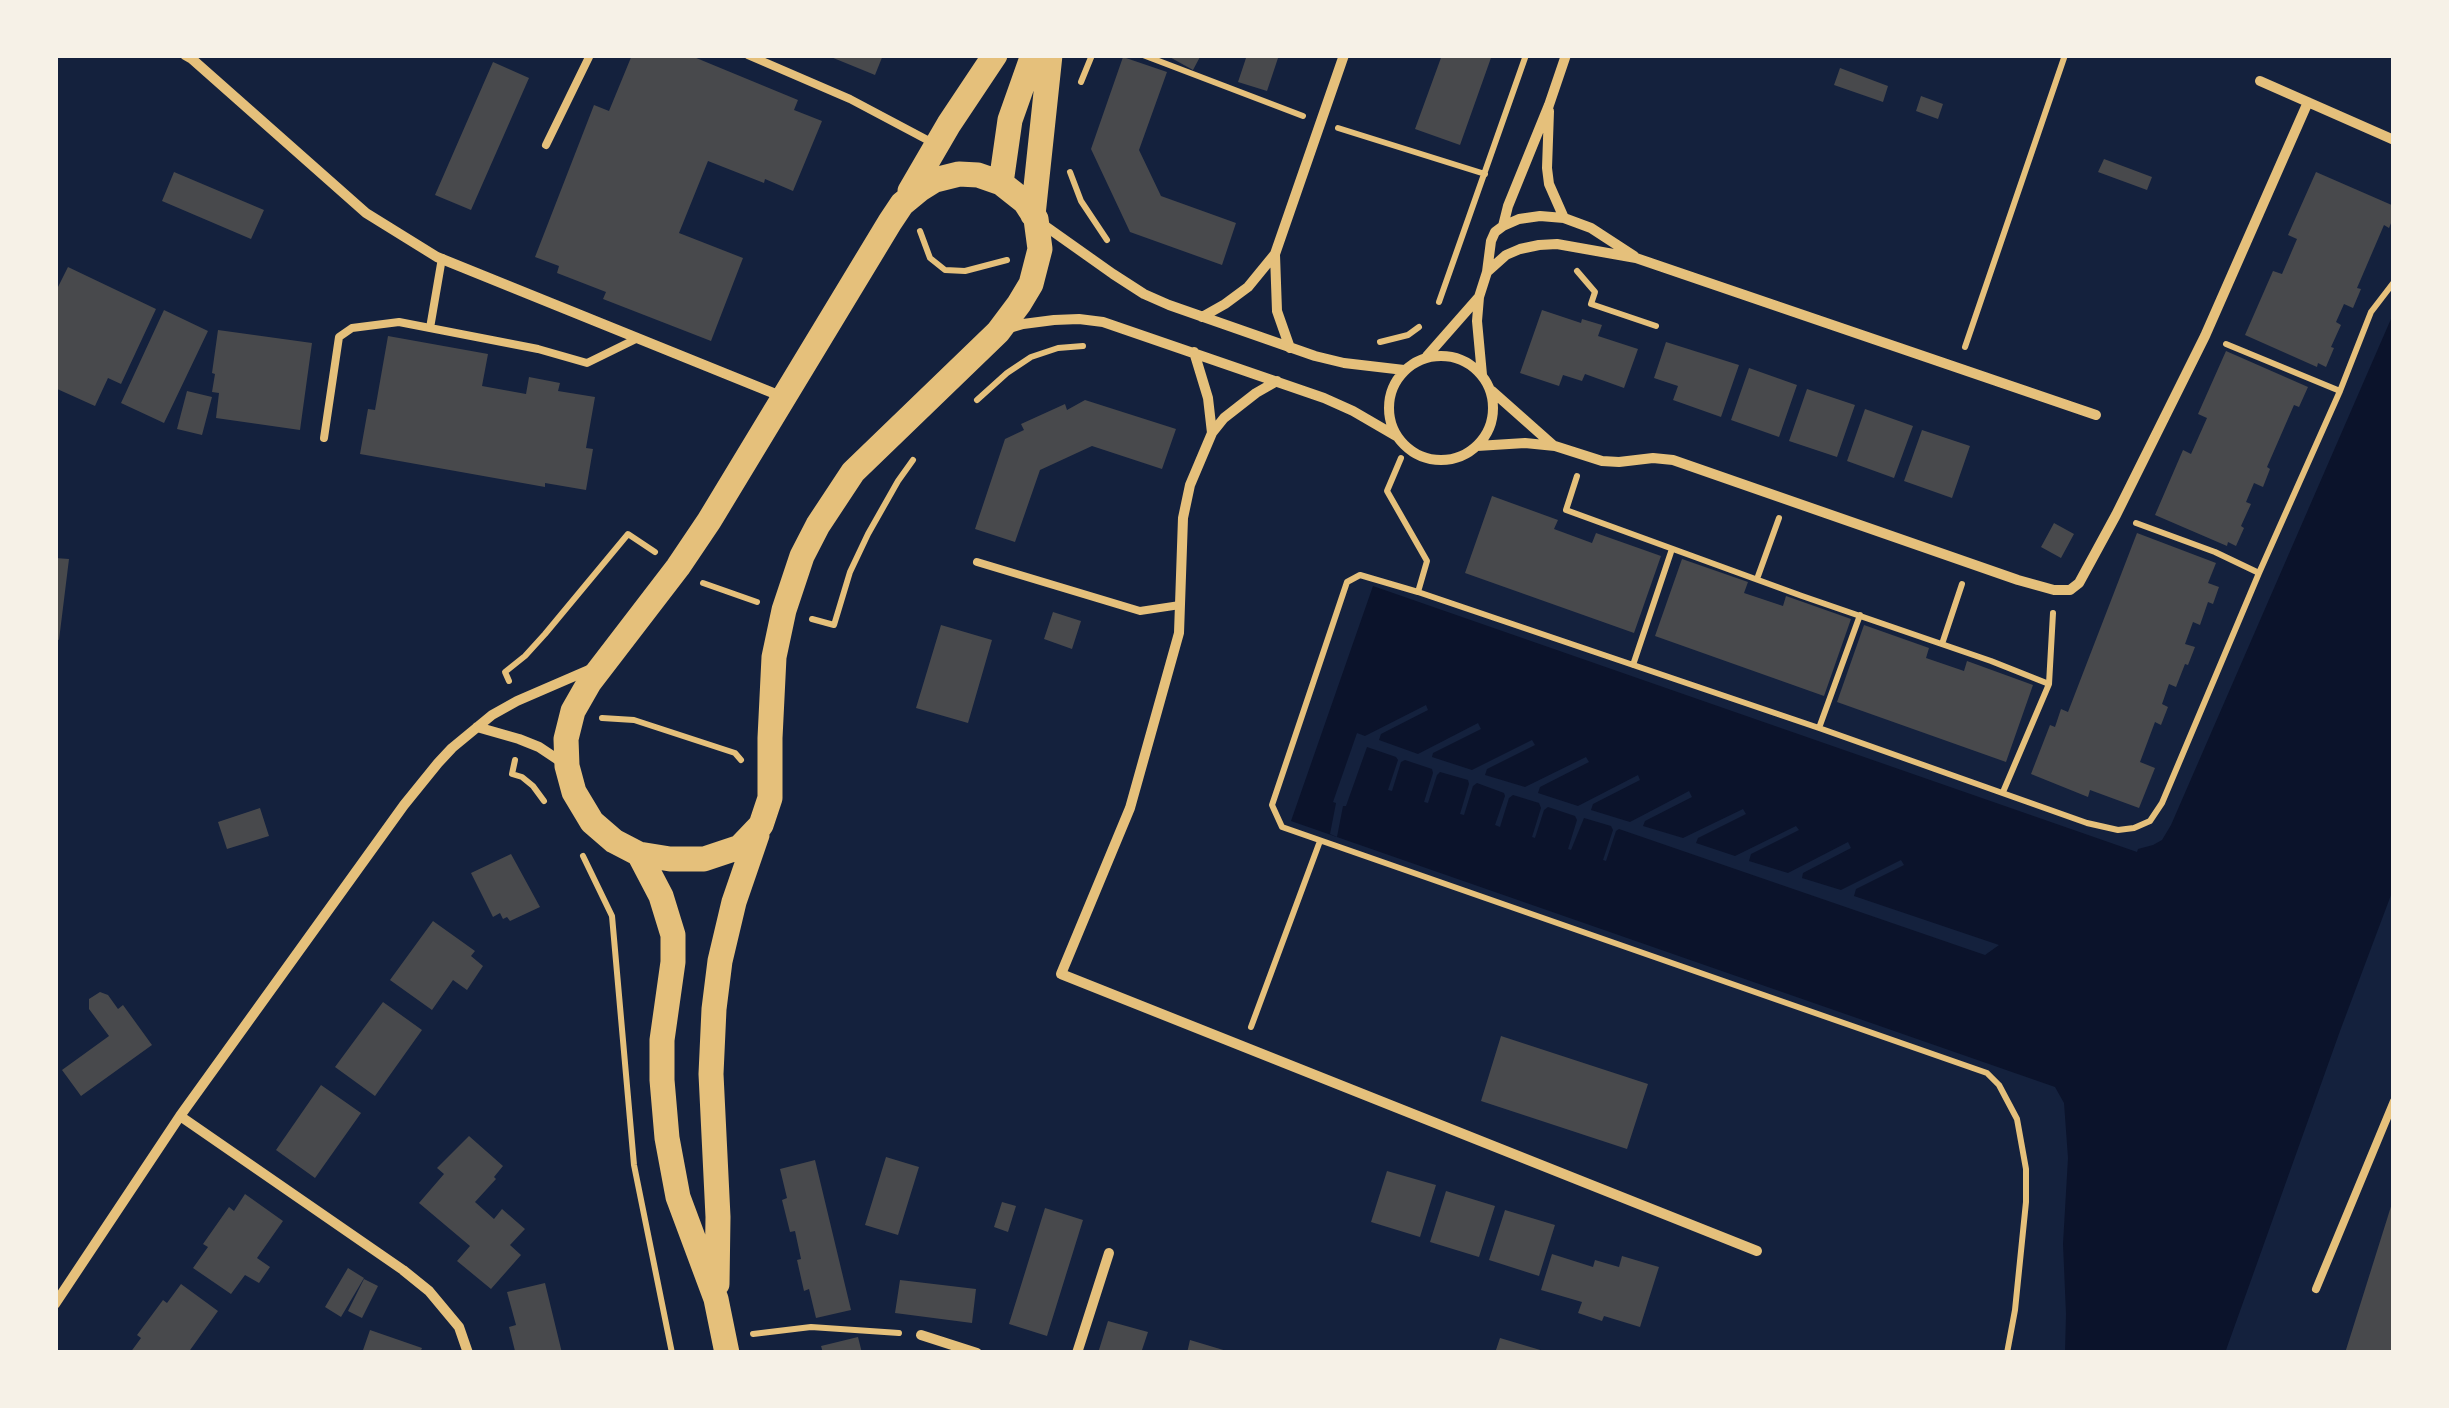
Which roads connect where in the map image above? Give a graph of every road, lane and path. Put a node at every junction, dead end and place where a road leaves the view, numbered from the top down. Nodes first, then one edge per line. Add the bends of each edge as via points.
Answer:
1 (184, 55) edge
2 (590, 55) edge
3 (748, 55) edge
4 (995, 55) edge
5 (1033, 55) edge
6 (1050, 55) edge
7 (1092, 55) edge
8 (1143, 55) edge
9 (1344, 55) edge
10 (1526, 55) edge
11 (1566, 55) edge
12 (2066, 55) edge
13 (2260, 81) dead end
14 (1079, 87) dead end
15 (2308, 102) junction
16 (1550, 106) junction
17 (1320, 122) junction
18 (2394, 140) edge
19 (546, 146) dead end
20 (937, 146) junction
21 (1068, 156) dead end
22 (1485, 174) junction
23 (1001, 183) junction
24 (907, 200) junction
25 (1034, 217) junction
26 (1564, 218) junction
27 (1503, 226) junction
28 (1110, 244) dead end
29 (1040, 249) junction
30 (1275, 254) junction
31 (442, 258) junction
32 (1636, 258) junction
33 (1572, 264) dead end
34 (1488, 272) junction
35 (2394, 282) edge
36 (1479, 297) junction
37 (1433, 312) dead end
38 (1202, 317) junction
39 (1423, 324) dead end
40 (1656, 326) dead end
41 (430, 328) junction
42 (998, 332) junction
43 (2205, 336) junction
44 (638, 338) junction
45 (1366, 344) dead end
46 (1092, 346) dead end
47 (1290, 348) junction
48 (1194, 352) junction
49 (1426, 357) junction
50 (1958, 367) junction
51 (1404, 370) junction
52 (1482, 376) junction
53 (1278, 381) junction
54 (1490, 389) junction
55 (2340, 390) junction
56 (784, 397) junction
57 (966, 410) dead end
58 (2096, 415) dead end
59 (1212, 433) junction
60 (1396, 436) junction
61 (324, 438) dead end
62 (1477, 446) junction
63 (1555, 446) junction
64 (1405, 447) junction
65 (919, 452) dead end
66 (1582, 456) junction
67 (1786, 499) junction
68 (2116, 515) junction
69 (1672, 549) junction
70 (977, 562) dead end
71 (1968, 563) junction
72 (678, 568) junction
73 (2259, 573) junction
74 (1757, 578) junction
75 (2054, 590) junction
76 (1418, 592) junction
77 (1180, 605) junction
78 (784, 610) junction
79 (1860, 615) junction
80 (1942, 644) junction
81 (602, 664) junction
82 (1634, 665) junction
83 (2048, 684) junction
84 (516, 701) junction
85 (570, 720) junction
86 (476, 727) junction
87 (1819, 728) junction
88 (519, 739) junction
89 (567, 766) junction
90 (770, 779) junction
91 (2003, 792) junction
92 (552, 812) dead end
93 (761, 825) junction
94 (1320, 841) junction
95 (580, 852) dead end
96 (639, 854) junction
97 (1244, 1047) junction
98 (2394, 1100) edge
99 (180, 1116) junction
100 (1758, 1251) dead end
101 (1109, 1253) dead end
102 (2316, 1289) dead end
103 (716, 1298) junction
104 (55, 1304) edge
105 (920, 1335) joint
106 (725, 1345) edge
107 (951, 1349) edge
108 (468, 1353) edge
109 (672, 1353) edge
110 (977, 1353) edge
111 (1077, 1353) edge
112 (2007, 1353) edge

1 - 31 street via 366,213
2 - 19 lane
3 - 20 lane
4 - 20 main road
5 - 23 main road via 1010,120
6 - 25 main road
7 - 14 path
8 - 17 path
9 - 17 street
10 - 22 path
11 - 16 street
12 - 50 path
13 - 15 street
15 - 18 street
15 - 43 street
16 - 26 street via 1547,168
16 - 27 street
17 - 22 path
17 - 30 street
20 - 24 main road
21 - 28 path via 1082,201
22 - 37 path
23 - 24 main road via 959,174 935,180
23 - 25 main road
24 - 29 path via 930,258 945,270 994,265
24 - 56 main road
25 - 29 main road
25 - 38 street via 1144,294
26 - 27 street via 1540,216
26 - 32 street
27 - 34 street via 1491,240
29 - 42 main road via 1031,284
30 - 38 street via 1248,287
30 - 47 street via 1277,311
31 - 41 lane
31 - 44 street
32 - 34 street via 1539,245 1506,255
32 - 50 street
33 - 40 path via 1595,292 1591,304
34 - 36 street
35 - 55 path via 2372,312
36 - 49 street
36 - 52 street
38 - 47 street
39 - 45 path
41 - 44 lane via 587,363
41 - 61 lane via 399,322 352,328 338,337
42 - 48 street via 1079,319
42 - 78 main road via 853,472 802,556
43 - 55 path
43 - 68 street
44 - 56 street
46 - 57 path via 1031,357
47 - 51 street
48 - 53 street
48 - 59 street
49 - 51 street
49 - 52 street via 1456,358
50 - 58 street
51 - 60 street via 1388,402
52 - 54 street
53 - 59 street via 1236,407
53 - 60 street
54 - 62 street via 1492,420
54 - 63 street
55 - 73 path
56 - 72 main road
59 - 77 street via 1183,518
60 - 64 street
62 - 63 street
62 - 64 street via 1449,460
63 - 66 street
64 - 76 path via 1387,491 1427,561
65 - 78 path via 868,534 834,625
66 - 67 street via 1674,460
66 - 69 path via 1566,510
67 - 71 street
67 - 74 path
68 - 73 path
68 - 75 street via 2079,583
69 - 74 path
69 - 82 path
70 - 77 lane via 1140,611
71 - 75 street
71 - 80 path
72 - 78 path via 704,584
72 - 81 main road
72 - 84 path via 628,534 546,634 505,672
73 - 91 path via 2150,820 2118,830
74 - 79 path
75 - 83 path
76 - 82 path
76 - 94 path via 1360,575 1348,582 1272,804 1282,827
77 - 97 street via 1179,632 1130,808 1060,974
78 - 90 main road via 772,682
79 - 80 path
79 - 87 path
80 - 83 path
81 - 84 street
81 - 85 main road
82 - 87 path
83 - 91 path
84 - 86 street
85 - 89 main road
85 - 90 path via 634,720 735,753 747,776
86 - 88 street
86 - 99 street via 404,805
87 - 91 path
88 - 89 street
88 - 92 path via 512,774 532,786
89 - 96 main road via 592,822
90 - 93 main road
93 - 96 main road via 740,847 704,859
93 - 103 main road via 734,902 714,1009
94 - 97 path
94 - 112 path via 1987,1073 2017,1119 2026,1169
95 - 109 path via 612,916 634,1165
96 - 103 main road via 673,935 662,1040 667,1138 678,1196
97 - 100 street
98 - 102 lane
99 - 104 street
99 - 108 street via 429,1290 460,1327
101 - 111 street
103 - 106 main road
105 - 106 path via 811,1327
105 - 107 street
107 - 110 street

